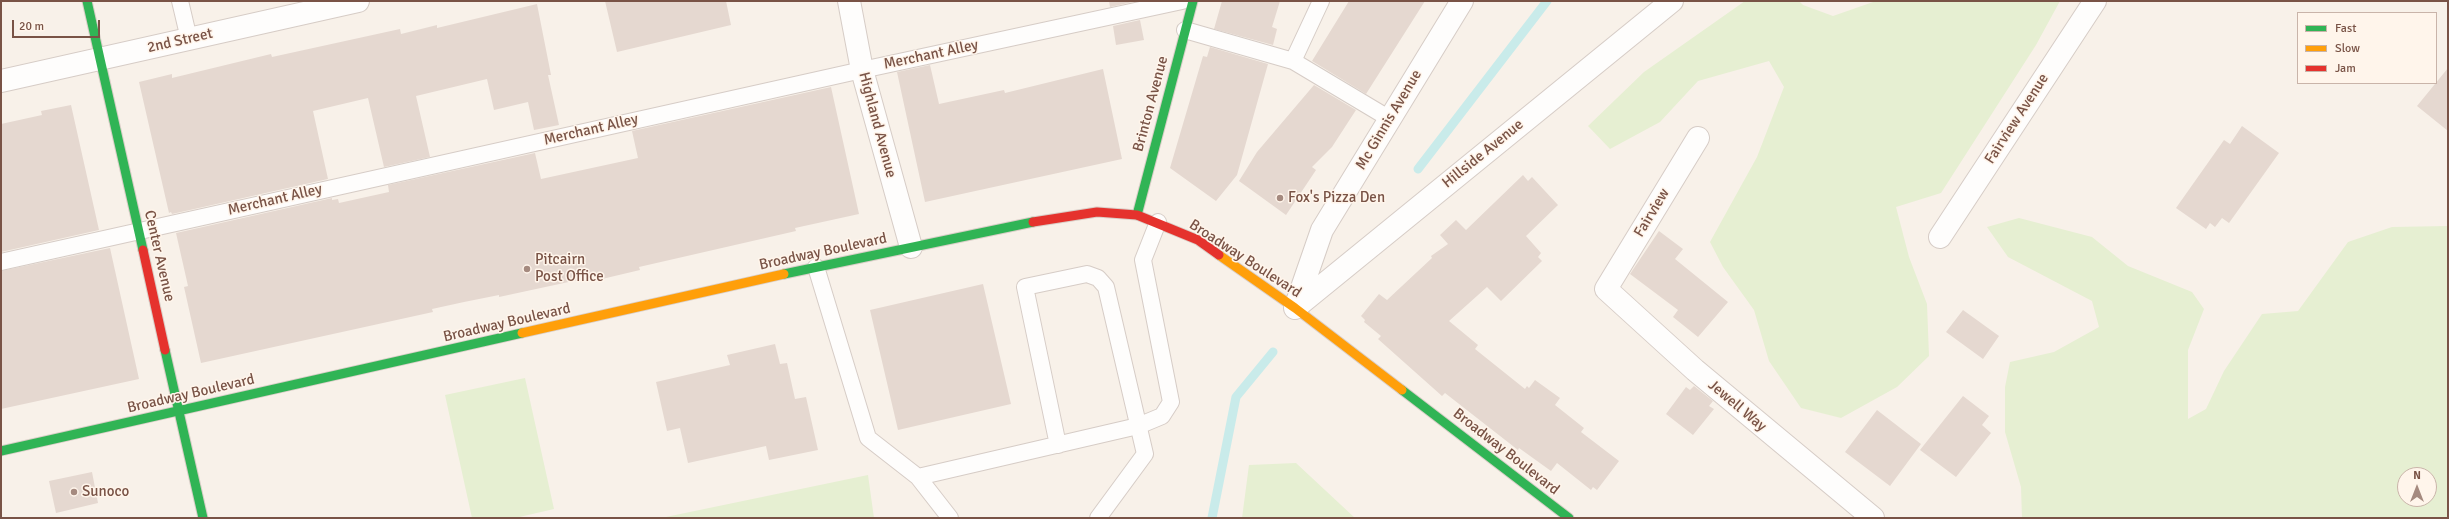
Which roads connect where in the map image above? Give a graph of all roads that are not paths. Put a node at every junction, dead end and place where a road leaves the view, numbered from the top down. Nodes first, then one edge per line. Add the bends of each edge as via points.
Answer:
1 (87, 1) edge
2 (180, 1) edge
3 (358, 1) edge
4 (849, 1) edge
5 (1182, 1) edge
6 (1193, 1) edge
7 (1321, 1) edge
8 (1462, 1) edge
9 (1672, 1) edge
10 (2095, 1) edge
11 (1185, 30) junction
12 (188, 39) junction
13 (100, 59) junction
14 (1293, 61) junction
15 (862, 70) junction
16 (1, 81) edge
17 (1390, 118) junction
18 (1698, 138) dead end
19 (1137, 215) junction
20 (1158, 222) junction
21 (140, 231) junction
22 (1940, 237) dead end
23 (911, 247) junction
24 (1, 262) edge
25 (816, 267) junction
26 (1606, 289) joint
27 (1295, 308) junction
28 (179, 411) junction
29 (1138, 426) junction
30 (1058, 445) junction
31 (1, 451) edge
32 (918, 477) junction
33 (203, 518) edge
34 (950, 518) edge
35 (1098, 518) edge
36 (1569, 518) edge
37 (1873, 518) edge

1 - 13 main road, Center Avenue
2 - 12 lane
3 - 12 street, 2nd Street
4 - 15 street, Highland Avenue
5 - 15 lane, Merchant Alley
6 - 11 main road, Brinton Avenue
7 - 14 lane
8 - 17 street, Mc Ginnis Avenue
9 - 27 street, Hillside Avenue
10 - 22 street, Fairview Avenue
11 - 14 lane
11 - 19 main road, Brinton Avenue
12 - 13 street, 2nd Street
13 - 16 street, 2nd Street
13 - 21 main road, Center Avenue
14 - 17 lane
15 - 21 lane, Merchant Alley
15 - 23 street, Highland Avenue
17 - 27 street, Mc Ginnis Avenue via 1322,230
18 - 26 street, Fairview
19 - 20 main road, Broadway Boulevard
19 - 23 main road, Broadway Boulevard via 1096,212 1060,216
20 - 27 main road, Broadway Boulevard via 1198,240
20 - 29 lane via 1143,260 1171,402 1162,416
21 - 24 lane, Merchant Alley
21 - 28 main road, Center Avenue
23 - 25 main road, Broadway Boulevard
25 - 28 main road, Broadway Boulevard
25 - 32 lane via 868,438
26 - 37 street, Jewell Way via 1695,370
27 - 36 main road, Broadway Boulevard
28 - 31 main road, Broadway Boulevard
28 - 33 main road, Center Avenue
29 - 30 lane
29 - 30 lane via 1106,287 1098,278 1087,274 1025,287
29 - 35 lane via 1145,454
30 - 32 lane
32 - 34 lane

